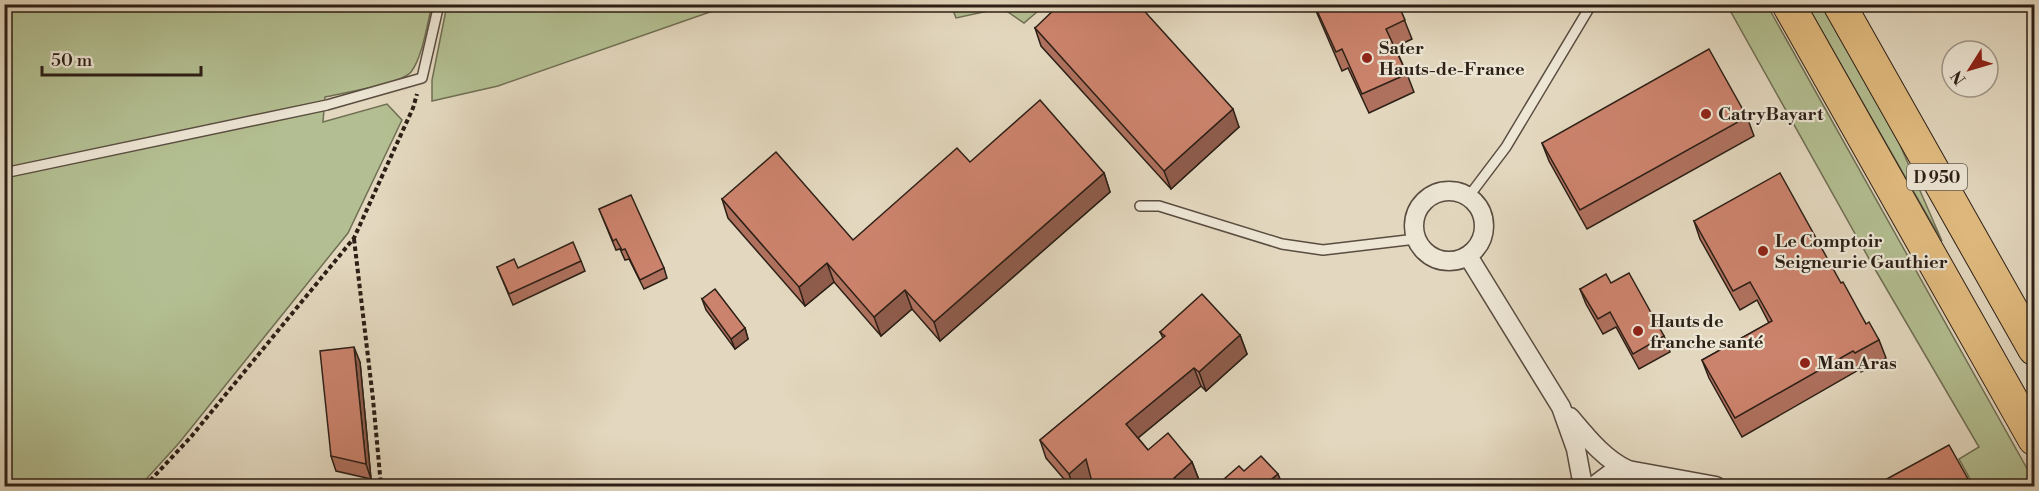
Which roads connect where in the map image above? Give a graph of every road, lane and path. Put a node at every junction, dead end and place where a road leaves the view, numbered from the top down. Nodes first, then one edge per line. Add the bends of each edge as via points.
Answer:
1 (439, 4) edge
2 (1788, 4) edge
3 (1839, 4) edge
4 (1590, 5) edge
5 (422, 78) junction
6 (1907, 124) junction
7 (4, 172) edge
8 (1469, 196) junction
9 (1140, 206) dead end
10 (354, 238) junction
11 (1416, 239) junction
12 (1468, 256) junction
13 (2034, 318) edge
14 (2034, 350) edge
15 (1561, 407) junction
16 (2034, 439) edge
17 (1628, 470) junction
18 (146, 486) edge
19 (381, 486) edge
20 (1583, 486) edge
21 (1594, 486) edge
22 (1716, 486) edge

1 - 5 lane
2 - 16 highway, D 950
3 - 6 highway, D 950
4 - 8 lane via 1506,147
5 - 7 lane via 327,105
5 - 10 path via 413,108
6 - 13 highway
6 - 14 highway, D 950
8 - 11 street via 1444,191 1425,200 1415,218
8 - 12 street via 1478,205 1485,223 1481,242
9 - 11 lane via 1159,206 1282,243 1323,250
10 - 18 path
10 - 19 path
11 - 12 street via 1426,253 1441,261
12 - 15 street
15 - 17 street via 1600,451
15 - 20 street via 1576,449
17 - 21 street via 1610,474
17 - 22 street

